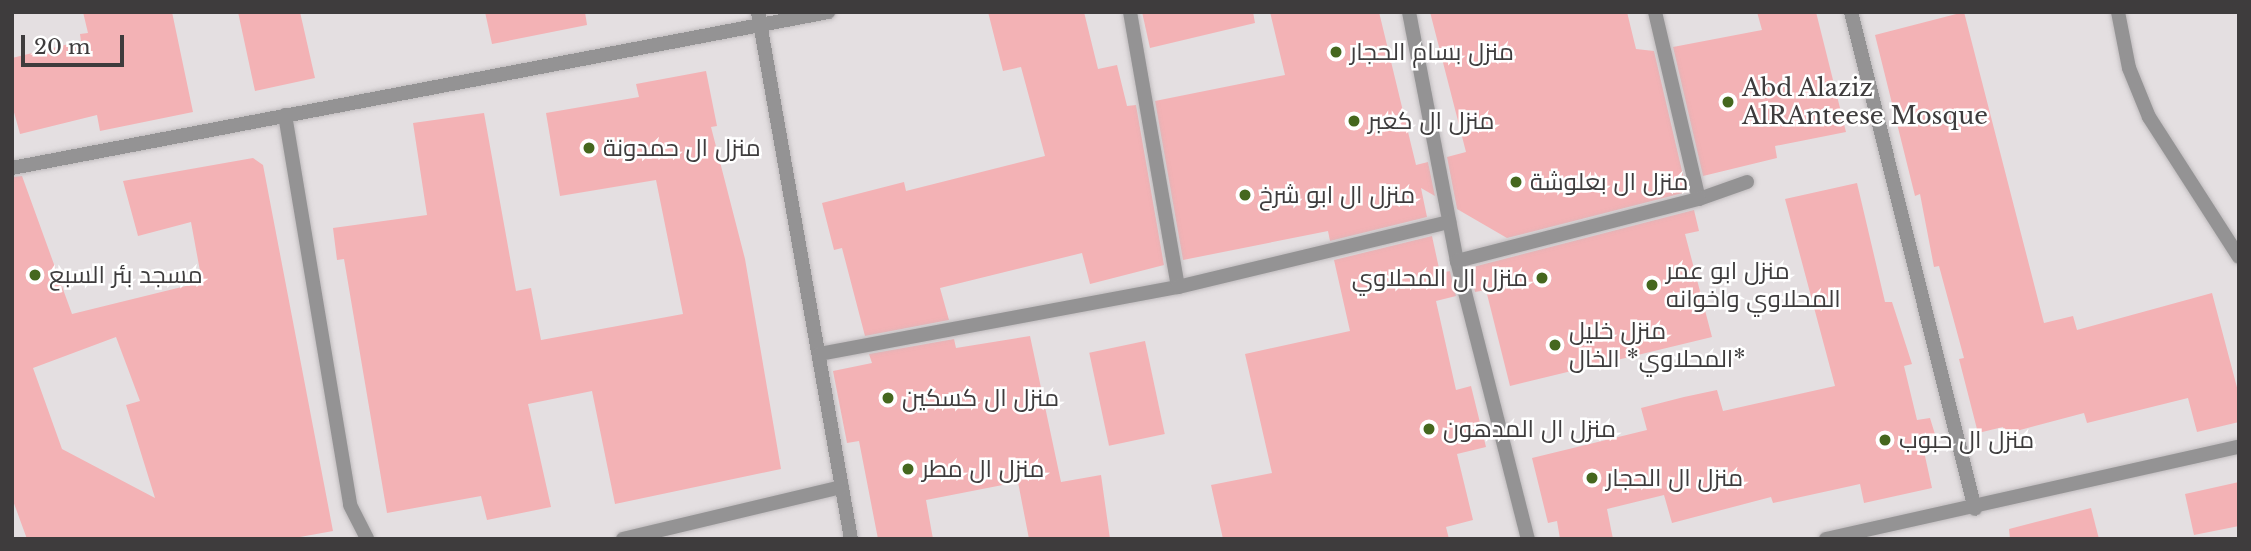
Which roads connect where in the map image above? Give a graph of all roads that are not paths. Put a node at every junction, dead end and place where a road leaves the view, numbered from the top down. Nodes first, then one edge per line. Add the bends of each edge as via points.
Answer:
1 (828, 12) edge
2 (1130, 12) edge
3 (1409, 12) edge
4 (1655, 12) edge
5 (1852, 12) edge
6 (2118, 12) edge
7 (760, 18) edge
8 (285, 115) junction
9 (12, 168) edge
10 (1747, 182) dead end
11 (1699, 198) junction
12 (1449, 222) junction
13 (2239, 257) edge
14 (1457, 261) junction
15 (1178, 288) junction
16 (819, 354) junction
17 (2239, 447) edge
18 (842, 487) junction
19 (1975, 509) junction
20 (367, 539) edge
21 (623, 539) edge
22 (851, 539) edge
23 (1528, 539) edge
24 (1826, 539) edge

1 - 7 street
2 - 15 street
3 - 12 street
4 - 11 street
5 - 19 street
6 - 13 street via 2129,68 2150,117
7 - 8 street
7 - 16 street
8 - 9 street
8 - 20 street via 350,505
10 - 11 street
11 - 14 street
12 - 14 street
12 - 15 street
14 - 23 street
15 - 16 street
16 - 18 street
17 - 19 street
18 - 21 street
18 - 22 street
19 - 24 street

